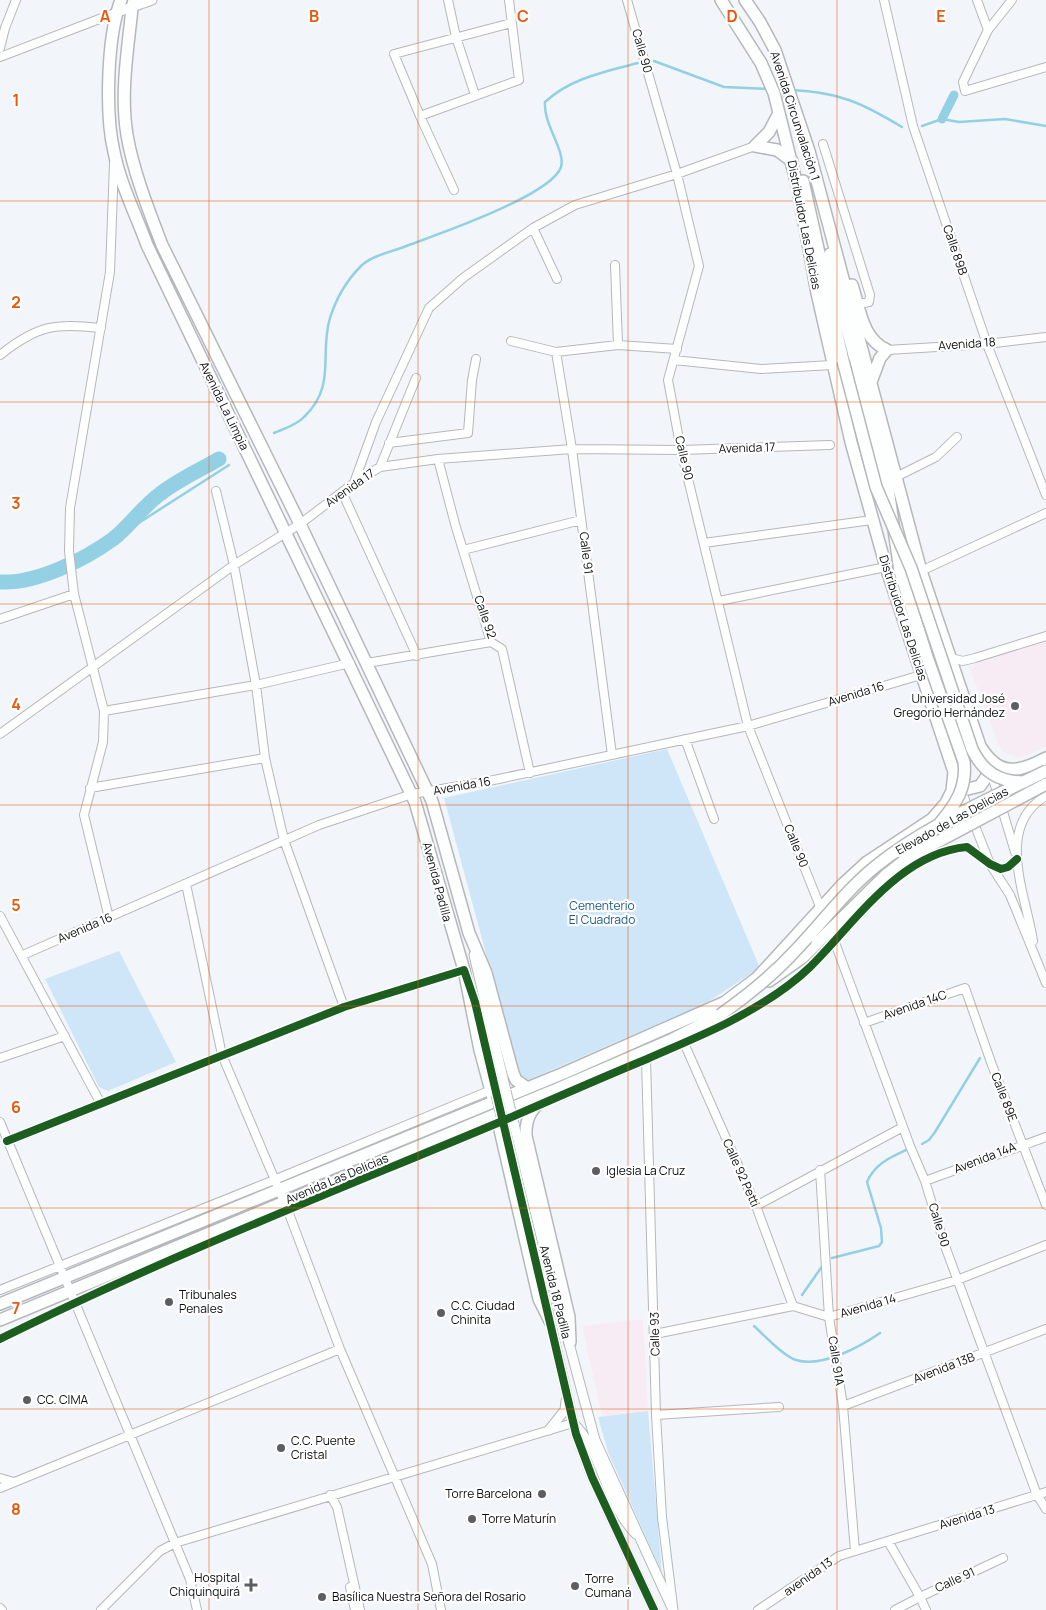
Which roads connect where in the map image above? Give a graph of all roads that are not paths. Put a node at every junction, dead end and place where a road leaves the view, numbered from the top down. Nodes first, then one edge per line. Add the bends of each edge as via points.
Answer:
1 (16, 0) edge
2 (121, 0) edge
3 (152, 0) edge
4 (448, 0) edge
5 (508, 0) edge
6 (627, 0) edge
7 (721, 0) edge
8 (745, 0) edge
9 (884, 0) edge
10 (977, 0) edge
11 (1012, 0) edge
12 (133, 4) edge
13 (115, 13) junction
14 (511, 23) junction
15 (988, 30) junction
16 (456, 37) junction
17 (0, 48) edge
18 (0, 57) edge
19 (1046, 67) edge
20 (475, 95) junction
21 (779, 113) junction
22 (420, 116) junction
23 (786, 138) junction
24 (823, 144) dead end
25 (755, 146) junction
26 (114, 154) junction
27 (792, 161) junction
28 (677, 174) junction
29 (454, 190) dead end
30 (824, 208) junction
31 (533, 228) junction
32 (615, 265) dead end
33 (556, 279) dead end
34 (858, 304) junction
35 (101, 328) junction
36 (1046, 337) edge
37 (511, 342) dead end
38 (618, 344) junction
39 (987, 344) junction
40 (677, 349) junction
41 (887, 350) junction
42 (556, 352) junction
43 (0, 355) edge
44 (476, 359) dead end
45 (674, 360) junction
46 (838, 363) junction
47 (416, 378) dead end
48 (871, 382) junction
49 (957, 438) dead end
50 (389, 444) junction
51 (830, 445) dead end
52 (572, 449) junction
53 (681, 450) junction
54 (438, 460) junction
55 (380, 467) junction
56 (896, 477) junction
57 (354, 483) junction
58 (216, 491) dead end
59 (342, 492) junction
60 (1046, 495) edge
61 (1046, 513) edge
62 (581, 520) junction
63 (872, 520) junction
64 (300, 524) junction
65 (286, 531) junction
66 (704, 543) junction
67 (463, 550) junction
68 (234, 565) junction
69 (886, 567) junction
70 (921, 571) junction
71 (74, 594) junction
72 (719, 601) junction
73 (0, 619) edge
74 (1046, 636) edge
75 (491, 642) junction
76 (417, 656) junction
77 (951, 658) junction
78 (350, 663) junction
79 (367, 663) junction
80 (91, 667) junction
81 (921, 675) junction
82 (256, 685) junction
83 (104, 711) junction
84 (748, 726) junction
85 (0, 734) edge
86 (685, 739) junction
87 (612, 755) junction
88 (986, 756) junction
89 (265, 758) junction
90 (1046, 758) edge
91 (1046, 771) edge
92 (954, 772) junction
93 (530, 773) junction
94 (1024, 782) junction
95 (1046, 784) edge
96 (90, 788) junction
97 (428, 792) junction
98 (412, 794) junction
99 (1046, 796) edge
100 (714, 819) dead end
101 (935, 828) junction
102 (284, 840) junction
103 (1017, 859) junction
104 (990, 864) junction
105 (186, 884) junction
106 (821, 909) junction
107 (0, 916) edge
108 (108, 918) junction
109 (470, 933) junction
110 (834, 940) junction
111 (1035, 954) junction
112 (23, 955) junction
113 (464, 970) junction
114 (1045, 979) edge
115 (965, 988) joint
116 (725, 1002) junction
117 (344, 1006) junction
118 (720, 1015) joint
119 (864, 1023) junction
120 (65, 1036) junction
121 (684, 1043) junction
122 (222, 1055) junction
123 (0, 1058) edge
124 (646, 1059) junction
125 (527, 1088) junction
126 (557, 1088) junction
127 (491, 1090) junction
128 (494, 1102) junction
129 (100, 1104) junction
130 (534, 1108) junction
131 (497, 1118) junction
132 (0, 1122) edge
133 (903, 1127) junction
134 (1046, 1137) edge
135 (8, 1141) junction
136 (1021, 1144) junction
137 (820, 1170) junction
138 (925, 1181) junction
139 (277, 1185) junction
140 (1046, 1205) edge
141 (756, 1206) junction
142 (286, 1207) junction
143 (1046, 1245) edge
144 (58, 1267) junction
145 (63, 1278) junction
146 (957, 1280) junction
147 (0, 1290) edge
148 (68, 1290) junction
149 (28, 1292) junction
150 (0, 1300) edge
151 (38, 1302) junction
152 (74, 1302) junction
153 (0, 1304) edge
154 (793, 1306) junction
155 (829, 1317) junction
156 (0, 1320) edge
157 (550, 1321) junction
158 (0, 1324) edge
159 (1046, 1329) edge
160 (655, 1334) junction
161 (0, 1339) edge
162 (570, 1342) junction
163 (340, 1349) junction
164 (985, 1352) junction
165 (567, 1396) junction
166 (843, 1406) junction
167 (779, 1407) dead end
168 (656, 1415) junction
169 (573, 1423) junction
170 (549, 1430) junction
171 (129, 1435) junction
172 (395, 1475) junction
173 (0, 1478) edge
174 (14, 1482) junction
175 (0, 1488) edge
176 (1046, 1492) edge
177 (330, 1495) junction
178 (1037, 1495) junction
179 (1046, 1509) edge
180 (641, 1540) junction
181 (888, 1541) junction
182 (175, 1543) junction
183 (855, 1551) junction
184 (1003, 1558) dead end
185 (920, 1597) junction
186 (673, 1609) edge
187 (101, 1610) edge
188 (197, 1610) edge
189 (355, 1610) edge
190 (360, 1610) edge
191 (441, 1610) edge
192 (654, 1610) edge
193 (758, 1610) edge
194 (896, 1610) edge
195 (926, 1610) edge

1 - 17 street
2 - 13 main road, Avenida La Limpia
3 - 12 street
4 - 16 street
5 - 14 street
6 - 28 street, Calle 90
7 - 21 main road, Avenida Circunvalación 1 via 750,42 772,89
8 - 30 main road, Avenida Circunvalación 1 via 775,50
9 - 39 street, Calle 89B via 913,126
10 - 15 street
11 - 15 street
12 - 13 street
12 - 64 main road, Avenida La Limpia via 125,80 127,135 146,202 162,245
13 - 18 street
13 - 26 main road, Avenida La Limpia via 110,65 110,133
14 - 16 street
14 - 20 street via 519,80
15 - 19 street via 963,82 964,91
16 - 20 street
16 - 22 street via 394,54
20 - 22 street
21 - 23 main road, Avenida Circunvalación 1
21 - 25 main road via 769,132
22 - 29 street
23 - 27 main road, Distribuidor Las Delicias
23 - 46 main road via 805,186
24 - 34 street via 870,295 869,302
25 - 27 main road via 778,150
25 - 28 street
26 - 35 street via 110,272
26 - 65 main road, Avenida La Limpia via 146,246
27 - 46 main road, Distribuidor Las Delicias
28 - 31 street via 575,205
28 - 40 street, Calle 90 via 699,266
30 - 34 main road
30 - 48 main road, Distribuidor Las Delicias
30 - 101 main road, bridge via 833,274 888,482 900,571 964,762 966,775 961,794
31 - 33 street
31 - 57 street via 463,278 428,308 376,422
32 - 38 street
34 - 41 main road via 868,334 877,345
35 - 43 street via 64,324 42,329
35 - 71 street via 70,508 69,551
36 - 39 street, Avenida 18
37 - 42 street
38 - 40 street
38 - 42 street
39 - 41 street, Avenida 18
39 - 60 street, Calle 89B
40 - 45 street, Calle 90
41 - 48 main road via 880,358
42 - 52 street, Calle 91
44 - 50 street via 468,433
45 - 46 street via 761,368
45 - 53 street, Calle 90 via 668,380
46 - 63 main road, Distribuidor Las Delicias
46 - 94 main road, bridge via 876,487 911,568 976,759 996,778
47 - 50 street
48 - 56 main road, Distribuidor Las Delicias
49 - 56 street via 936,457
50 - 55 street
51 - 53 street, Avenida 17
52 - 53 street, Avenida 17
52 - 54 street, Avenida 17
52 - 62 street, Calle 91
53 - 66 street, Calle 90
54 - 55 street, Avenida 17
54 - 67 street, Calle 92
55 - 57 street, Avenida 17
56 - 70 main road, Distribuidor Las Delicias
57 - 59 street, Avenida 17
58 - 68 street
59 - 64 street, Avenida 17
59 - 76 street
61 - 70 street
62 - 67 street
62 - 87 street, Calle 91
63 - 66 street
63 - 69 main road, Distribuidor Las Delicias
64 - 65 street, Avenida 17
64 - 79 main road, Avenida La Limpia
65 - 68 street, Avenida 17
65 - 78 main road, Avenida La Limpia
66 - 72 street, Calle 90
67 - 75 street, Calle 92
68 - 80 street, Avenida 17
68 - 82 street
69 - 72 street
69 - 81 main road, Distribuidor Las Delicias
70 - 77 main road, Distribuidor Las Delicias
71 - 73 street
71 - 80 street
72 - 84 street, Calle 90
74 - 77 street via 963,661
75 - 76 street
75 - 93 street, Calle 92 via 502,649
76 - 79 street
77 - 88 main road, Distribuidor Las Delicias
78 - 82 street
78 - 98 main road, Avenida La Limpia
79 - 97 main road, Avenida La Limpia
80 - 83 street
80 - 85 street, Avenida 17
81 - 84 street, Avenida 16
81 - 92 main road, Distribuidor Las Delicias
82 - 83 street
82 - 89 street
83 - 96 street via 104,742
84 - 86 street, Avenida 16
84 - 106 street, Calle 90
86 - 87 street, Avenida 16
86 - 100 street
87 - 93 street, Avenida 16
88 - 90 main road via 1008,770 1020,770
88 - 92 main road via 987,776 975,789 964,788
88 - 103 street
89 - 96 street
89 - 102 street
91 - 94 main road, Elevado de Las Delicias, bridge
92 - 104 street
92 - 106 main road, Distribuidor Las Delicias via 952,791 932,819 867,862
93 - 97 street, Avenida 16
94 - 101 main road, Elevado de Las Delicias, bridge
95 - 116 main road, Elevado de Las Delicias, bridge via 909,857 880,880 803,957 746,993
96 - 108 street via 84,814
97 - 98 street, Avenida 16
97 - 109 main road, Avenida Padilla
98 - 102 street, Avenida 16
98 - 113 main road, Avenida Padilla
99 - 103 street via 1027,812 1018,829
101 - 118 main road, Elevado de Las Delicias, bridge via 876,866 844,895 766,980
102 - 105 street, Avenida 16
102 - 117 street
103 - 104 street via 1002,869
103 - 111 street
104 - 110 street via 967,847 938,853 895,881 861,909
104 - 111 street via 1010,895
105 - 108 street, Avenida 16
105 - 122 street
106 - 116 main road, Distribuidor Las Delicias via 757,978
107 - 112 street
108 - 112 street, Avenida 16
109 - 125 main road, Avenida Padilla via 486,973 513,1073 516,1080
109 - 162 street, Avenida 18 Padilla, bridge via 540,1233
110 - 119 street, Calle 90
110 - 121 street via 808,969 782,990
111 - 114 street
112 - 120 street
113 - 117 street
113 - 127 main road, Avenida Padilla
113 - 157 street, Avenida 18 Padilla, bridge via 475,1002
115 - 119 street, Avenida 14C
115 - 136 street, Calle 89E
116 - 125 main road, Avenida Las Delicias
117 - 122 street
118 - 126 main road, Avenida Las Delicias via 673,1039
119 - 133 street, Calle 90
120 - 123 street
120 - 129 street
121 - 124 street
121 - 141 street, Calle 92 Petti
122 - 129 street
122 - 139 street
124 - 130 street
124 - 160 street, Calle 93
125 - 128 main road, Avenida Las Delicias
126 - 130 main road
126 - 131 main road, Avenida Las Delicias
127 - 128 main road, Avenida Padilla
127 - 139 street, Avenida Las Delicias
128 - 139 main road, Avenida Las Delicias
129 - 135 street
130 - 131 main road
130 - 162 main road via 525,1123 526,1136 569,1317
131 - 142 main road, Avenida Las Delicias
131 - 157 main road via 539,1299
132 - 135 street
133 - 137 street
133 - 138 street, Calle 90
134 - 136 street, Avenida 14A
135 - 144 street
136 - 138 street, Avenida 14A
136 - 140 street, Calle 89E
137 - 141 street
137 - 155 street, Calle 91A
138 - 146 street, Calle 90
139 - 142 street
139 - 144 street, Avenida Las Delicias
139 - 145 main road, Avenida Las Delicias
141 - 154 street, Calle 92 Petti
142 - 148 main road, Avenida Las Delicias
142 - 152 street, Avenida Las Delicias
142 - 163 street
143 - 146 street, Avenida 14
144 - 145 street
144 - 147 street, Avenida Las Delicias
145 - 148 street
145 - 149 main road, Avenida Las Delicias
146 - 155 street, Avenida 14
146 - 164 street, Calle 90
148 - 151 main road, Avenida Las Delicias
148 - 152 street
149 - 150 main road
149 - 153 main road, Avenida Las Delicias
151 - 156 main road, Avenida Las Delicias
151 - 158 main road
152 - 161 street, Avenida Las Delicias
152 - 171 street
154 - 155 street, Avenida 14
154 - 160 street, Avenida 14
155 - 166 street, Calle 91A
157 - 165 street, Avenida 18 Padilla
159 - 164 street, Avenida 13B
160 - 168 street, Calle 93
162 - 180 street, Avenida 18 Padilla via 595,1440
163 - 171 street
163 - 172 street
164 - 166 street, Avenida 13B
164 - 178 street, Calle 90
165 - 169 street, Avenida 18 Padilla
165 - 170 street via 565,1410
166 - 183 street, Calle 91A
167 - 168 street
168 - 186 street, Calle 93 via 662,1517
169 - 170 street
169 - 180 street via 584,1434 617,1509
169 - 192 street, Avenida 18 Padilla via 592,1477
170 - 172 street
171 - 174 street
171 - 182 street
172 - 177 street
172 - 191 street via 432,1564
173 - 174 street
174 - 175 street
176 - 178 street, Avenida 13
177 - 182 street
177 - 189 street
177 - 190 street via 337,1507
178 - 179 street, Calle 90
178 - 181 street, Avenida 13
180 - 186 street, Avenida 18 Padilla
181 - 183 street, avenida 13
181 - 185 street
182 - 187 street via 160,1551
182 - 188 street via 190,1580
183 - 193 street, avenida 13 via 826,1563
184 - 185 street, Calle 91
185 - 194 street
185 - 195 street, Calle 91

